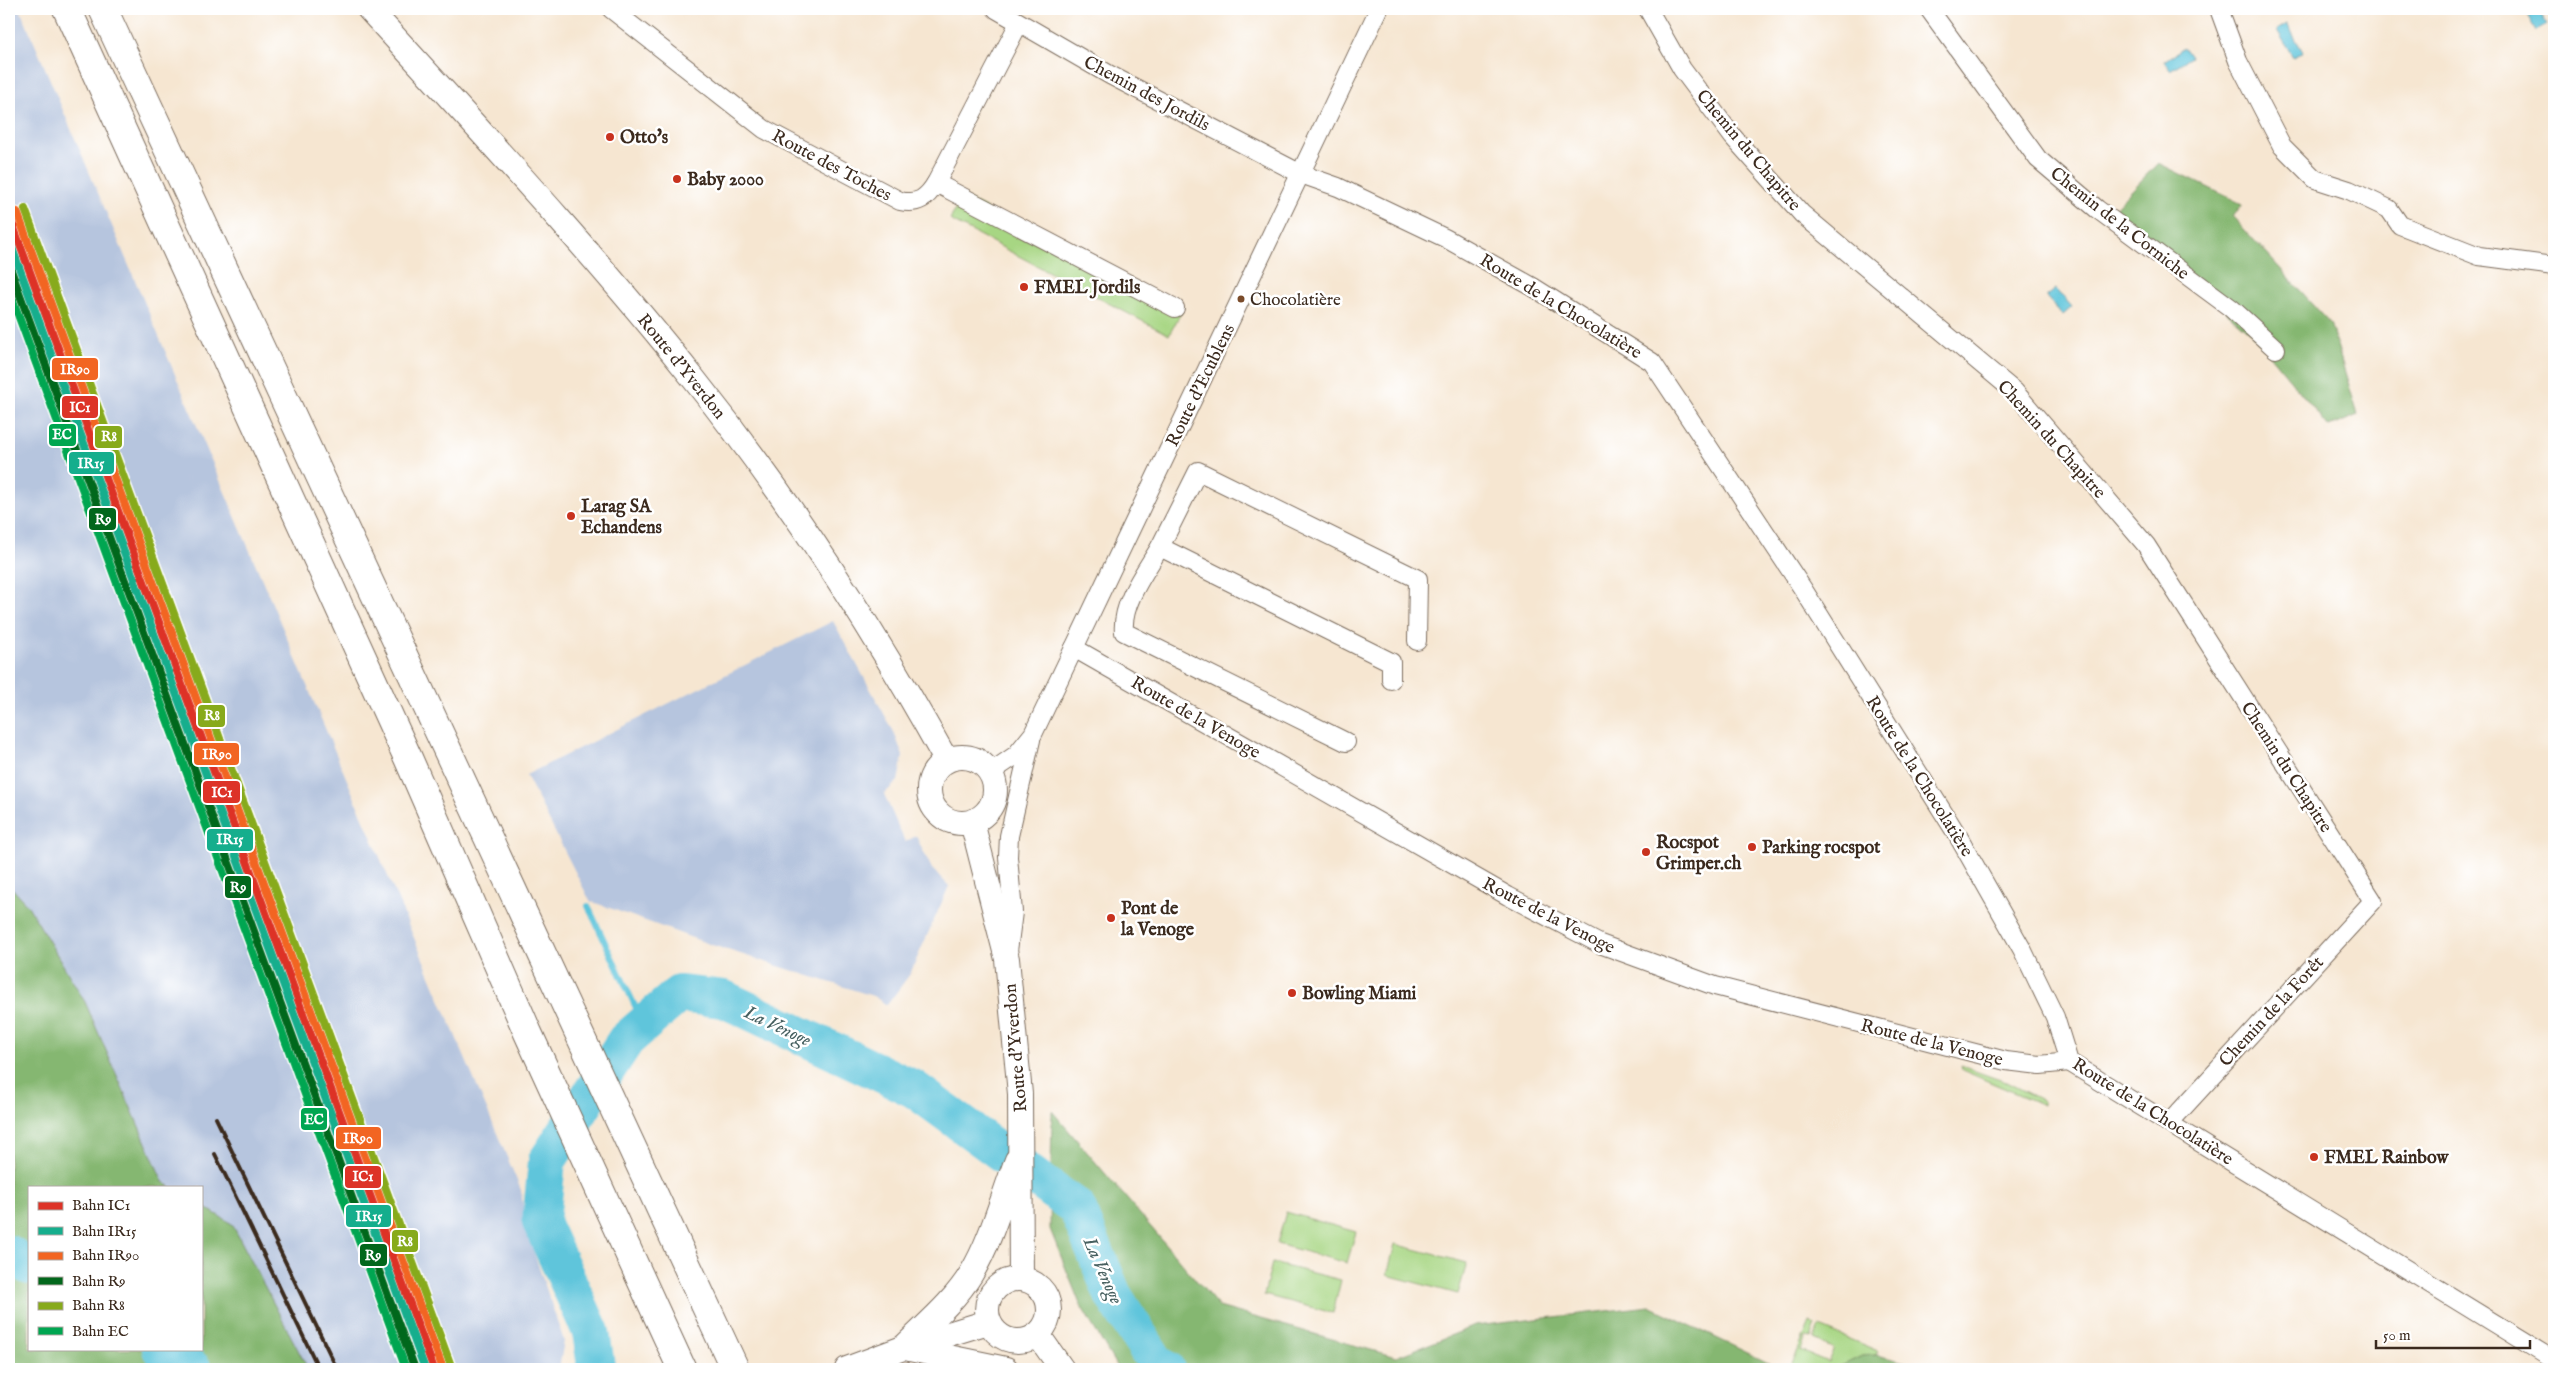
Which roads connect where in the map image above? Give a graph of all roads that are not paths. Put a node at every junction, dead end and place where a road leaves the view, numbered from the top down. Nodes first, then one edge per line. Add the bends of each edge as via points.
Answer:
1 (67, 9) edge
2 (103, 9) edge
3 (369, 9) edge
4 (611, 9) edge
5 (1379, 9) edge
6 (1648, 9) edge
7 (1929, 9) edge
8 (2219, 9) edge
9 (1007, 14) edge
10 (1301, 174) junction
11 (936, 183) junction
12 (2554, 266) edge
13 (1175, 308) dead end
14 (2276, 349) dead end
15 (1160, 547) junction
16 (1417, 640) dead end
17 (1074, 648) junction
18 (1390, 680) dead end
19 (1032, 734) junction
20 (1346, 742) dead end
21 (946, 760) junction
22 (991, 772) junction
23 (972, 822) junction
24 (2373, 901) joint
25 (1007, 959) junction
26 (2069, 1062) junction
27 (2170, 1122) junction
28 (1021, 1149) junction
29 (1021, 1279) junction
30 (988, 1322) junction
31 (1038, 1335) junction
32 (903, 1348) junction
33 (2554, 1360) edge
34 (682, 1369) edge
35 (735, 1369) edge
36 (847, 1369) edge
37 (1006, 1369) edge
38 (1062, 1369) edge

1 - 34 highway
2 - 35 highway
3 - 21 main road, Route d'Yverdon via 596,262 729,424 841,582
4 - 11 street, Route des Toches via 750,120 778,137 900,201 924,199
5 - 10 street, Route d'Ecublens
6 - 24 street, Chemin du Chapitre via 1682,69 1722,122 1802,214 2015,392 2146,545
7 - 14 street, Chemin de la Corniche via 2038,159 2096,210 2231,308
8 - 12 street via 2238,60 2282,146 2315,179 2350,190 2389,209 2400,225 2479,256
9 - 10 street, Chemin des Jordils via 1110,75
9 - 11 street, Route des Toches
10 - 17 street, Route d'Ecublens
10 - 26 street, Route de la Chocolatière via 1338,187 1445,238 1534,287 1652,362 1803,589 1958,836 2022,949 2055,1017
11 - 13 street
15 - 16 street via 1198,472 1418,579
15 - 18 street via 1391,662
15 - 20 street via 1123,618 1124,632
17 - 19 street, Route d'Ecublens
17 - 26 street, Route de la Venoge via 1508,896 1600,944 1715,986 2006,1061 2040,1065
19 - 22 street, Route d'Ecublens via 1016,755
19 - 25 street, Route d'Ecublens via 1009,836 1012,912
21 - 22 main road via 966,756 984,764
21 - 23 main road via 935,770 929,784 932,805 953,822
22 - 23 main road via 995,790 991,807
23 - 25 main road, Route d'Yverdon
24 - 27 street, Chemin de la Forêt
25 - 28 main road, Route d'Yverdon via 1020,1094
26 - 27 street, Route de la Chocolatière
27 - 33 street, Route de la Chocolatière
28 - 29 main road, Route d'Yverdon
28 - 32 main road via 990,1235 970,1276 954,1297
29 - 30 main road via 1002,1283 995,1289 986,1306
29 - 31 main road via 1039,1287 1049,1304 1046,1324
30 - 31 main road via 995,1333 1013,1342 1023,1342
30 - 32 main road
31 - 38 main road
32 - 36 main road
32 - 37 main road

